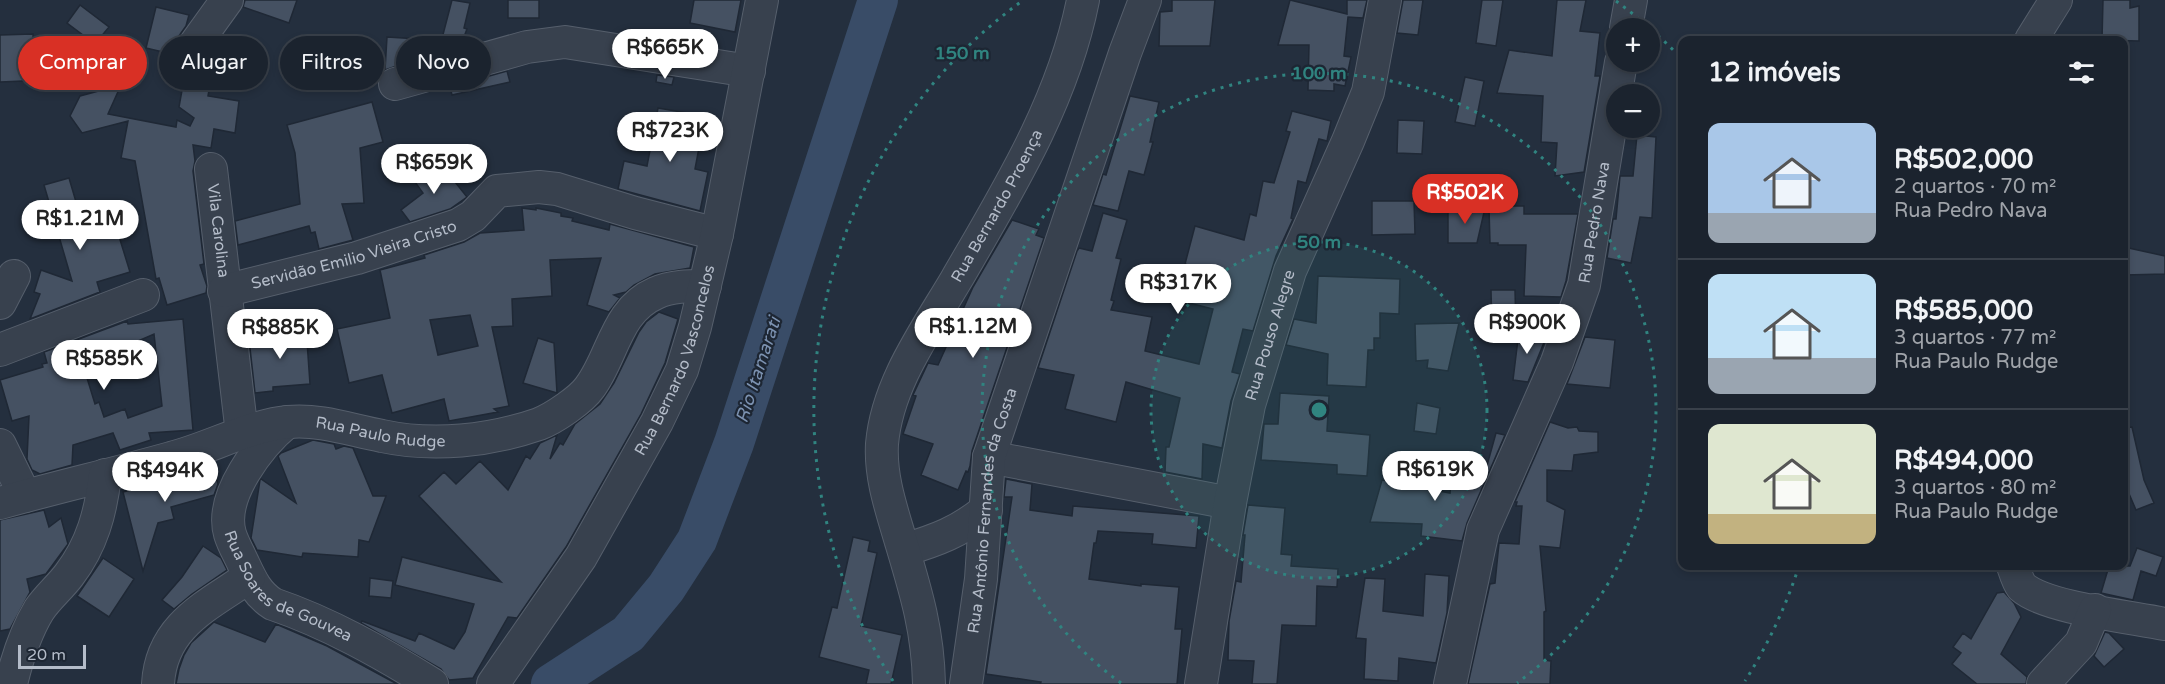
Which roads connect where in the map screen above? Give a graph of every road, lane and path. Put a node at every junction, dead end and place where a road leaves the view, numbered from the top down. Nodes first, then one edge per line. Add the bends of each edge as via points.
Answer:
1 (227, 0) edge
2 (762, 0) edge
3 (1083, 0) edge
4 (1145, 0) edge
5 (1385, 0) edge
6 (1630, 0) edge
7 (2056, 0) edge
8 (1627, 18) edge
9 (201, 36) edge
10 (2034, 36) edge
11 (749, 71) junction
12 (1619, 72) edge
13 (395, 84) dead end
14 (211, 169) dead end
15 (717, 234) junction
16 (705, 286) junction
17 (224, 291) junction
18 (143, 295) dead end
19 (0, 350) edge
20 (287, 422) junction
21 (242, 434) junction
22 (0, 445) edge
23 (989, 457) junction
24 (105, 475) junction
25 (13, 500) edge
26 (1230, 503) junction
27 (986, 510) junction
28 (904, 550) junction
29 (2015, 570) edge
30 (249, 577) junction
31 (2095, 610) junction
32 (2165, 624) edge
33 (11, 684) edge
34 (158, 684) edge
35 (432, 684) edge
36 (493, 684) edge
37 (929, 684) edge
38 (966, 684) edge
39 (1201, 684) edge
40 (1450, 684) edge
41 (2043, 684) edge

1 - 9 street
2 - 11 street, Rua Bernardo Vasconcelos
3 - 28 street, Rua Bernardo Proença via 1069,53 1032,144 909,360 890,401 882,445 885,486
4 - 23 street, Rua Antônio Fernandes da Costa
5 - 26 street, Rua Pouso Alegre via 1368,92 1290,272 1249,405
6 - 8 street
7 - 10 street
11 - 13 street via 565,42 527,47
11 - 15 street, Rua Bernardo Vasconcelos
12 - 40 street, Rua Pedro Nava via 1584,285 1557,362 1483,530
14 - 17 street, Vila Carolina
15 - 16 street, Rua Bernardo Vasconcelos
15 - 17 street, Servidão Emilio Vieira Cristo via 557,189 521,187 497,190 473,216 458,225 357,258
16 - 20 street, Rua Paulo Rudge via 663,290 635,306 589,389 542,422 514,431 450,441 382,436 313,421
16 - 36 street, Rua Bernardo Vasconcelos via 682,369 657,422 581,557
17 - 21 street, Vila Carolina
18 - 19 street
20 - 21 street, Rua Paulo Rudge
20 - 30 street, Rua Soares de Gouvea via 249,464 230,504 229,533
21 - 24 street, Rua Paulo Rudge via 174,458
22 - 25 street
23 - 26 street
23 - 27 street, Rua Antônio Fernandes da Costa
24 - 25 street, Rua Paulo Rudge
24 - 33 street via 94,531 85,553 40,609 27,632
26 - 39 street, Rua Pouso Alegre
27 - 28 street via 945,536
27 - 38 street, Rua Antônio Fernandes da Costa
28 - 37 street, Rua Bernardo Proença via 923,619
29 - 31 street via 2021,586 2044,599
30 - 34 street via 207,605 174,634 161,664
30 - 35 street, Rua Soares de Gouvea via 273,604 393,660
31 - 32 street
31 - 41 street via 2080,643

